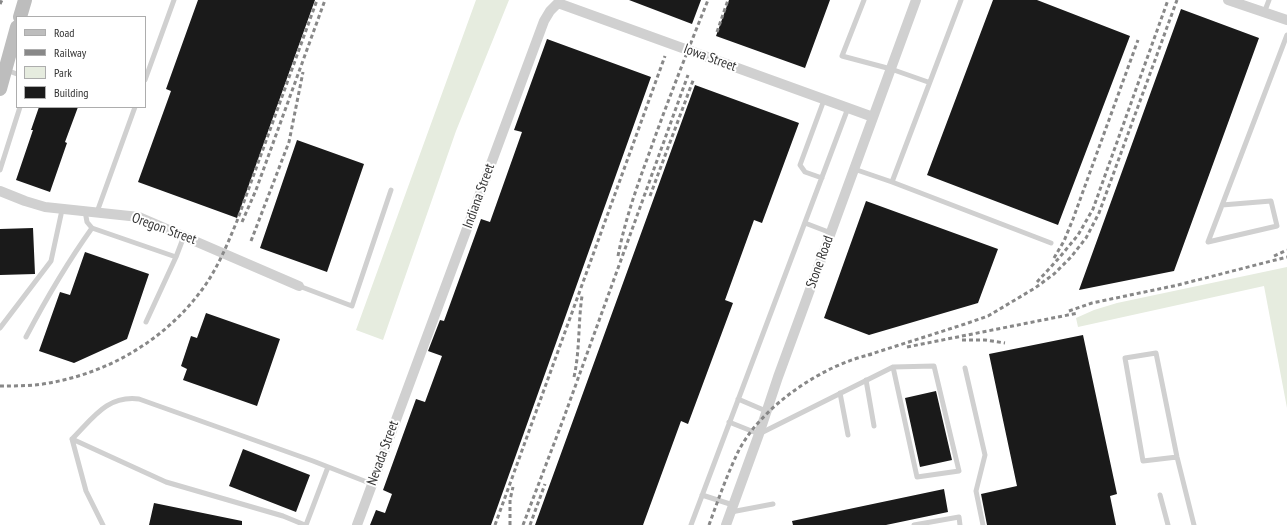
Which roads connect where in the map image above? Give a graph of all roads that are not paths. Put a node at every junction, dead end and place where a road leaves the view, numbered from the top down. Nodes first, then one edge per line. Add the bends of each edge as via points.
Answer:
1 (25, 0) edge
2 (174, 0) edge
3 (864, 0) edge
4 (916, 0) edge
5 (961, 0) edge
6 (1228, 0) edge
7 (1269, 0) edge
8 (558, 2) edge
9 (550, 11) joint
10 (1264, 13) junction
11 (20, 16) edge
12 (1287, 20) edge
13 (16, 34) edge
14 (1287, 35) edge
15 (891, 69) junction
16 (11, 72) edge
17 (146, 77) edge
18 (928, 82) junction
19 (0, 89) edge
20 (824, 100) junction
21 (20, 108) edge
22 (135, 108) edge
23 (848, 108) junction
24 (873, 117) junction
25 (854, 169) junction
26 (0, 170) edge
27 (822, 178) junction
28 (892, 182) junction
29 (391, 190) dead end
30 (0, 191) edge
31 (1222, 205) junction
32 (62, 210) junction
33 (85, 211) junction
34 (97, 212) junction
35 (805, 223) junction
36 (92, 228) junction
37 (831, 233) junction
38 (184, 236) junction
39 (1051, 244) dead end
40 (176, 257) junction
41 (299, 286) joint
42 (146, 322) dead end
43 (0, 328) edge
44 (26, 337) dead end
45 (892, 367) junction
46 (965, 368) dead end
47 (866, 380) junction
48 (410, 382) joint
49 (840, 393) junction
50 (738, 399) junction
51 (766, 411) junction
52 (730, 422) junction
53 (874, 426) dead end
54 (759, 434) junction
55 (848, 435) dead end
56 (72, 439) junction
57 (1177, 457) junction
58 (328, 467) junction
59 (372, 484) junction
60 (702, 495) junction
61 (1160, 495) dead end
62 (773, 504) dead end
63 (732, 509) junction
64 (291, 522) edge
65 (103, 525) edge
66 (305, 525) edge
67 (357, 525) edge
68 (690, 525) edge
69 (726, 525) edge
70 (914, 525) edge
71 (960, 525) edge
72 (982, 525) edge
73 (1168, 525) edge
74 (1194, 525) edge

1 - 11 street
2 - 17 lane
3 - 15 lane via 842,56
4 - 15 street, Stone Road
5 - 18 lane
6 - 10 street
7 - 10 lane
8 - 9 street, Iowa Street
8 - 20 street, Iowa Street
9 - 48 street, Indiana Street via 541,29
10 - 12 street
13 - 16 street
14 - 31 lane
15 - 18 lane
15 - 24 street, Stone Road
16 - 19 street
18 - 28 lane
20 - 23 street, Iowa Street
20 - 27 lane via 800,165 805,172
21 - 26 lane
22 - 34 lane
23 - 24 street, Iowa Street
23 - 27 lane
24 - 25 street, Stone Road
25 - 28 lane
25 - 37 street, Stone Road
27 - 35 lane
28 - 39 lane
29 - 41 lane via 352,306
30 - 32 street, Oregon Street via 45,207
31 - 31 lane via 1208,242 1278,226 1270,201
32 - 33 street, Oregon Street
32 - 43 lane via 51,261
33 - 34 street, Oregon Street
33 - 36 lane via 87,222
34 - 38 street, Oregon Street via 139,217
35 - 37 lane
35 - 50 lane
36 - 40 lane
36 - 44 lane via 49,295
37 - 51 street, Stone Road
38 - 40 lane
38 - 41 street, Oregon Street
40 - 42 lane
45 - 45 lane via 934,366 959,471 917,477
45 - 47 lane
46 - 72 lane via 985,455 976,491
47 - 49 lane
47 - 53 lane
48 - 59 street, Nevada Street
49 - 54 lane
49 - 55 lane
50 - 51 lane
50 - 52 lane
51 - 54 street, Stone Road
52 - 54 lane
52 - 60 lane
54 - 63 street, Stone Road
56 - 58 lane via 103,408 118,399 134,398
56 - 64 lane via 166,482
56 - 65 lane via 86,492
57 - 57 lane via 1156,353 1125,358 1143,461
57 - 74 lane
58 - 59 lane
58 - 66 lane
59 - 67 street, Nevada Street
60 - 63 lane
60 - 68 lane
61 - 73 lane
62 - 63 lane
63 - 69 street, Stone Road
64 - 66 lane
70 - 71 lane via 959,517

